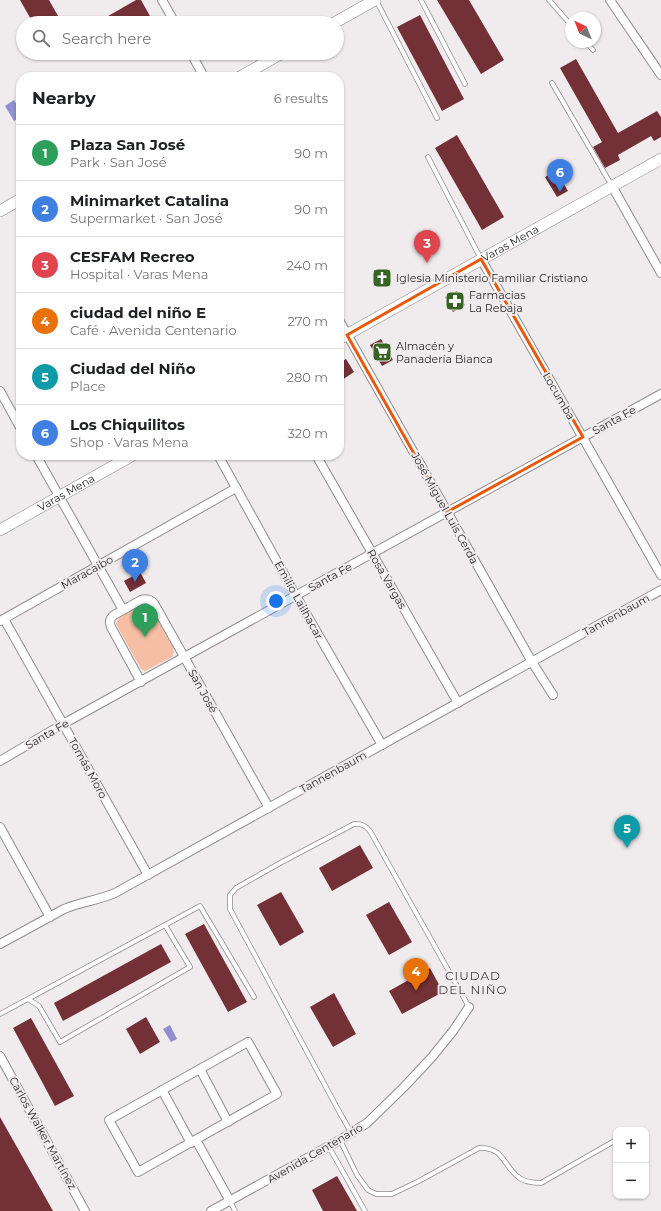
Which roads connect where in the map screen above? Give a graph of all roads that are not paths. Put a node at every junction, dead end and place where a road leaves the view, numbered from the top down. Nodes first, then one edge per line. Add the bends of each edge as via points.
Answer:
1 (162, 0) edge
2 (375, 0) edge
3 (421, 0) edge
4 (549, 0) edge
5 (610, 0) edge
6 (170, 16) edge
7 (344, 17) edge
8 (565, 18) edge
9 (195, 60) edge
10 (270, 60) edge
11 (201, 72) edge
12 (249, 72) edge
13 (661, 74) edge
14 (552, 83) dead end
15 (465, 84) dead end
16 (437, 118) dead end
17 (428, 157) dead end
18 (661, 159) edge
19 (612, 186) junction
20 (16, 202) edge
21 (0, 211) edge
22 (481, 260) junction
23 (661, 273) edge
24 (344, 336) edge
25 (344, 339) edge
26 (0, 391) edge
27 (661, 394) edge
28 (16, 420) edge
29 (583, 437) junction
30 (39, 460) edge
31 (124, 460) edge
32 (221, 460) edge
33 (319, 460) edge
34 (236, 488) junction
35 (59, 497) junction
36 (447, 512) junction
37 (0, 530) edge
38 (372, 554) junction
39 (98, 566) junction
40 (661, 575) edge
41 (661, 590) edge
42 (296, 596) junction
43 (123, 610) junction
44 (2, 620) edge
45 (185, 658) junction
46 (532, 662) junction
47 (141, 682) junction
48 (553, 695) dead end
49 (458, 703) junction
50 (63, 724) junction
51 (382, 745) junction
52 (0, 760) edge
53 (269, 808) junction
54 (0, 827) edge
55 (148, 875) junction
56 (50, 917) junction
57 (165, 925) junction
58 (0, 944) edge
59 (254, 997) dead end
60 (28, 999) junction
61 (469, 1007) joint
62 (0, 1014) edge
63 (0, 1056) edge
64 (200, 1069) junction
65 (162, 1090) junction
66 (228, 1122) junction
67 (351, 1132) junction
68 (340, 1140) junction
69 (193, 1141) junction
70 (613, 1142) edge
71 (329, 1146) junction
72 (230, 1201) junction
73 (85, 1211) edge
74 (211, 1211) edge
75 (235, 1211) edge
76 (365, 1211) edge

1 - 6 street
2 - 7 street
2 - 16 lane
3 - 15 lane
4 - 8 lane
5 - 13 street
9 - 11 street
10 - 12 street
14 - 19 lane
17 - 22 lane
18 - 19 street, Varas Mena
19 - 22 street, Varas Mena
19 - 23 street
20 - 21 street
22 - 24 street, Varas Mena
22 - 29 street, Locumba
25 - 36 street, José Miguel Luis Cerda
26 - 28 street
27 - 29 street, Santa Fe
29 - 36 street, Santa Fe
29 - 40 street, Locumba
30 - 35 street
31 - 35 street, Varas Mena
32 - 34 street, Emilio Lailhacar
33 - 38 street, Rosa Vargas
34 - 39 street, Maracaibo
34 - 42 street, Emilio Lailhacar
35 - 37 street, Varas Mena
35 - 39 street
36 - 38 street, Santa Fe
36 - 46 street, José Miguel Luis Cerda
38 - 42 street, Santa Fe
38 - 49 street, Rosa Vargas
39 - 43 street
39 - 44 street, Maracaibo
41 - 46 street, Tannenbaum
42 - 45 street, Santa Fe
42 - 51 street, Emilio Lailhacar
43 - 45 street, San José via 144,600 153,602
43 - 47 street, San José via 112,616 110,625
44 - 50 street, Tomás Moro
45 - 47 street, Santa Fe
45 - 53 street, San José
46 - 48 street, José Miguel Luis Cerda
46 - 49 street, Tannenbaum
47 - 50 street, Santa Fe
49 - 51 street, Tannenbaum
50 - 52 street, Santa Fe
50 - 55 street, Tomás Moro
51 - 53 street, Tannenbaum
53 - 55 street, Tannenbaum
54 - 56 street
55 - 56 street, Tannenbaum via 109,896 73,905
56 - 58 street, Tannenbaum
57 - 59 lane via 200,906
57 - 60 lane
57 - 60 lane via 190,967 60,1042 39,1006
60 - 62 lane
61 - 67 street, Avenida Centenario via 432,1057 404,1087 367,1123
61 - 67 lane via 366,826 354,824 236,888 230,895 230,909
63 - 73 street, Carlos Walker Martínez
64 - 65 street
64 - 66 street
64 - 66 street via 248,1042 277,1094
65 - 69 street
65 - 69 street via 109,1120 138,1172
66 - 69 street
67 - 68 street, Avenida Centenario
68 - 70 lane via 357,1175 368,1190 376,1194 392,1194 479,1148 493,1149 517,1177 530,1183 541,1183
68 - 71 street, Avenida Centenario
69 - 72 street
71 - 72 street, Avenida Centenario
71 - 76 lane
72 - 74 street, Avenida Centenario
72 - 75 lane

